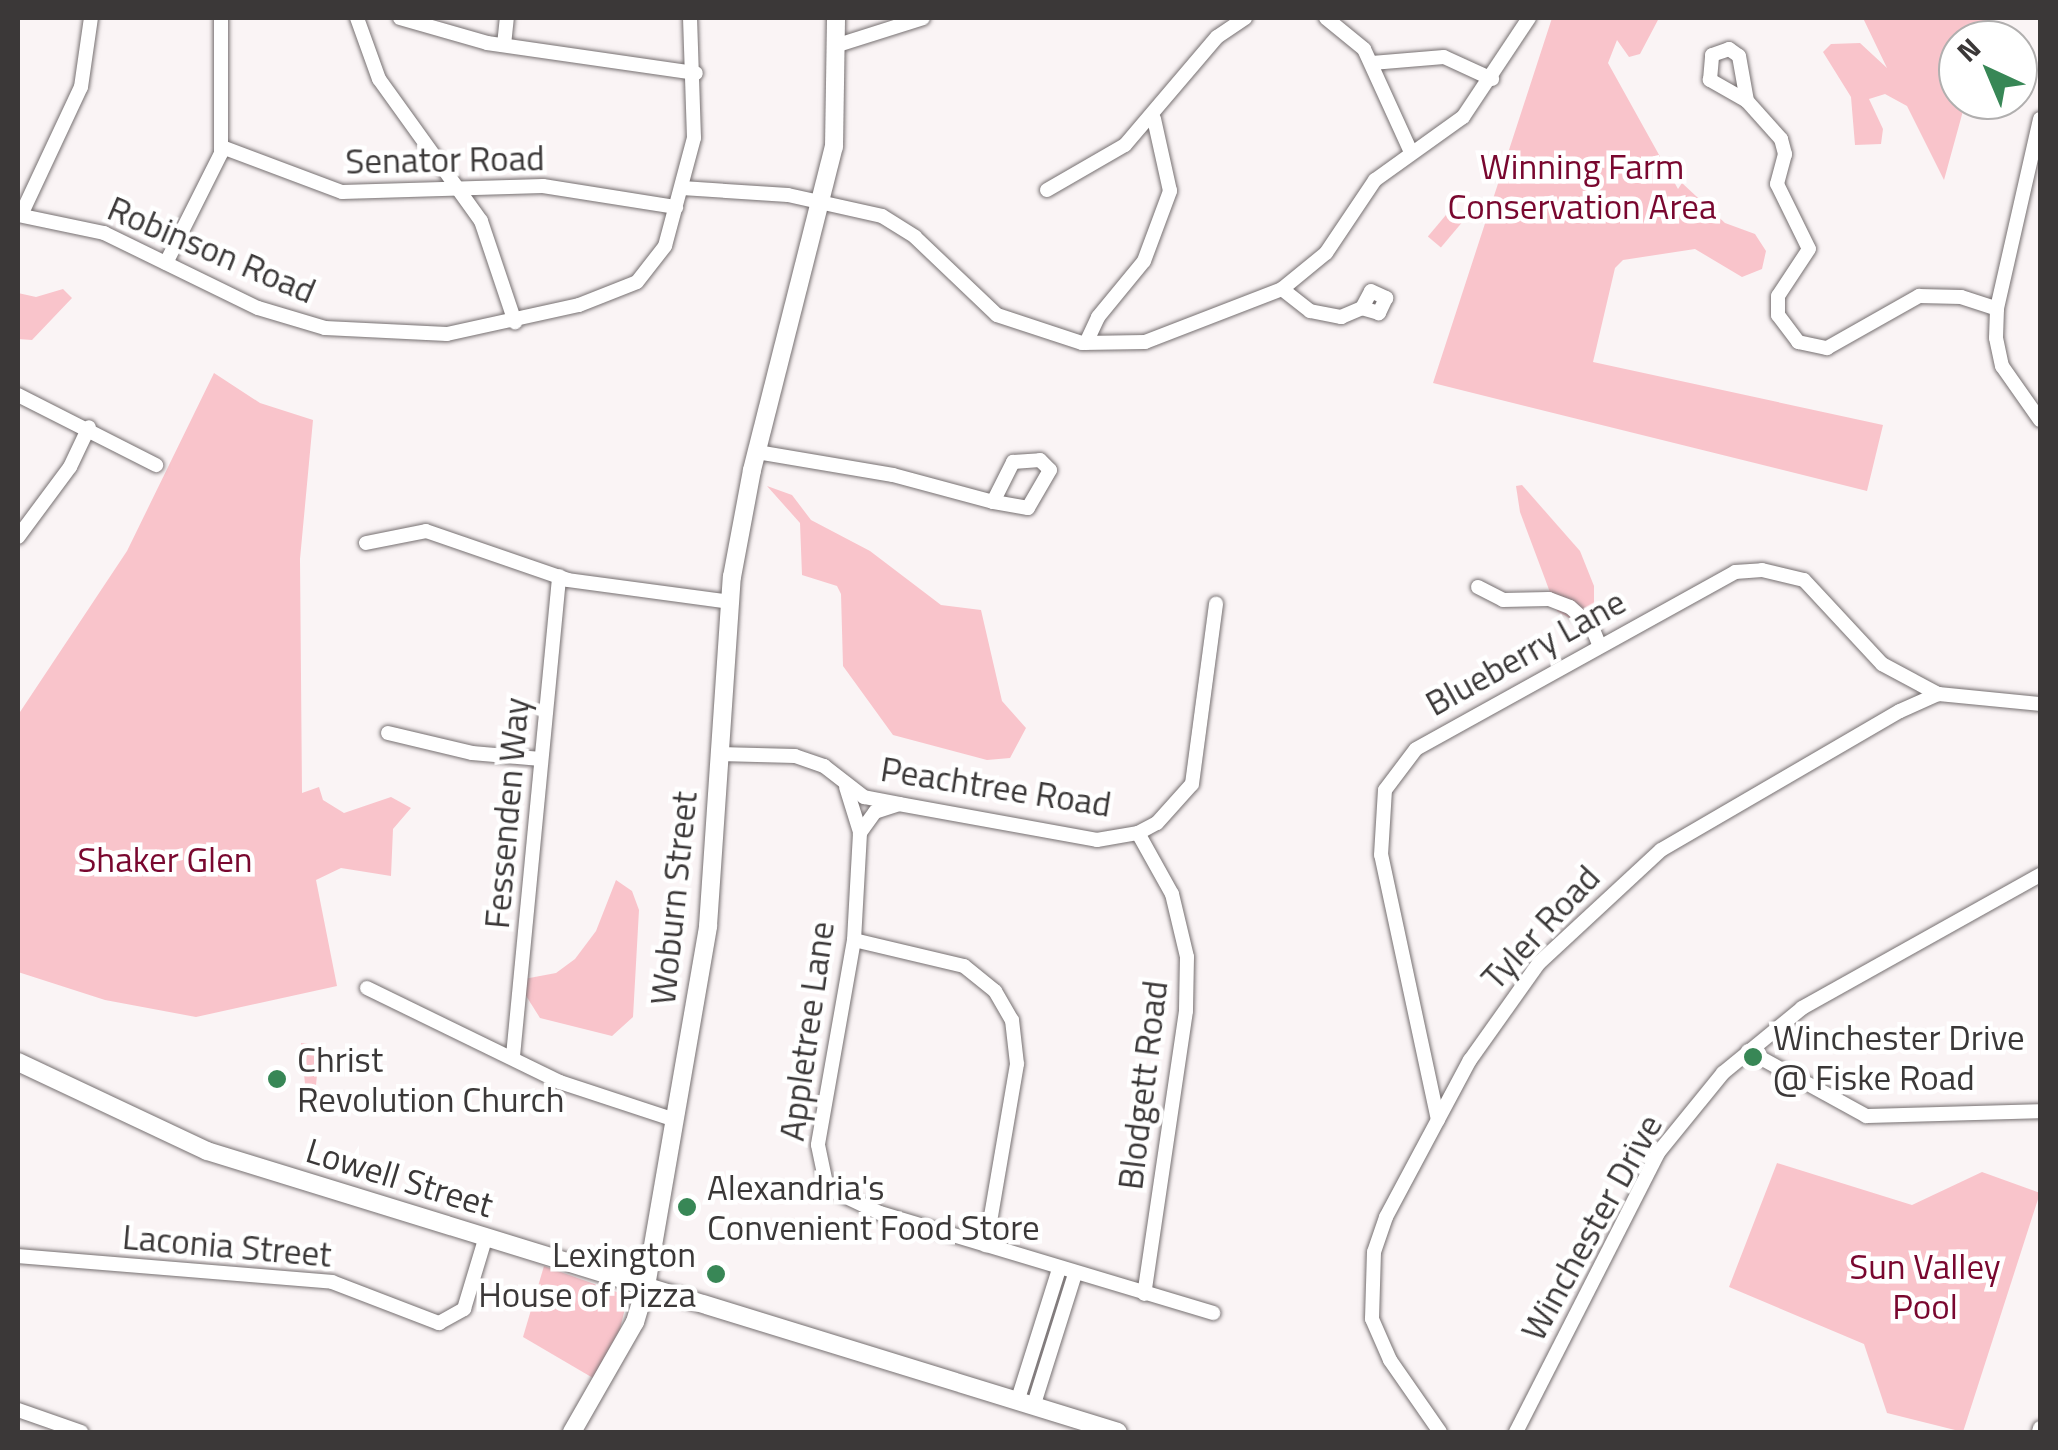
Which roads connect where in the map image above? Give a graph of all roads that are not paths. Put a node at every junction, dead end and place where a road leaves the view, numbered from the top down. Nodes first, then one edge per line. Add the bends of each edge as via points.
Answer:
1 (91, 18) edge
2 (221, 18) edge
3 (356, 18) edge
4 (400, 18) edge
5 (507, 18) edge
6 (690, 18) edge
7 (836, 18) edge
8 (923, 18) edge
9 (1245, 18) edge
10 (1326, 18) edge
11 (1529, 18) edge
12 (504, 45) junction
13 (838, 45) junction
14 (1372, 62) junction
15 (696, 73) junction
16 (1492, 79) junction
17 (1747, 101) dead end
18 (1154, 119) junction
19 (2040, 119) edge
20 (222, 147) junction
21 (1410, 150) junction
22 (682, 188) junction
23 (460, 189) junction
24 (1046, 190) dead end
25 (821, 202) junction
26 (676, 207) junction
27 (20, 215) edge
28 (166, 262) junction
29 (1282, 289) junction
30 (1362, 308) dead end
31 (1997, 309) junction
32 (515, 322) junction
33 (1086, 343) junction
34 (18, 395) edge
35 (2040, 420) edge
36 (89, 427) junction
37 (757, 452) junction
38 (156, 464) dead end
39 (993, 502) dead end
40 (18, 538) edge
41 (366, 543) dead end
42 (559, 576) junction
43 (1478, 588) dead end
44 (730, 602) junction
45 (1216, 604) dead end
46 (1599, 644) junction
47 (1938, 694) junction
48 (2040, 704) edge
49 (388, 733) dead end
50 (719, 754) junction
51 (541, 759) junction
52 (845, 786) junction
53 (899, 804) junction
54 (860, 833) junction
55 (1138, 834) junction
56 (2040, 875) edge
57 (854, 940) junction
58 (367, 988) dead end
59 (1748, 1051) junction
60 (513, 1056) junction
61 (18, 1062) edge
62 (2040, 1111) edge
63 (675, 1120) junction
64 (1438, 1120) junction
65 (486, 1236) junction
66 (986, 1245) junction
67 (18, 1256) edge
68 (1059, 1269) junction
69 (1075, 1274) junction
70 (646, 1286) junction
71 (1144, 1294) junction
72 (1213, 1313) dead end
73 (1026, 1402) junction
74 (18, 1410) edge
75 (80, 1432) edge
76 (572, 1432) edge
77 (1118, 1432) edge
78 (1440, 1432) edge
79 (1516, 1432) edge

1 - 27 street via 81,86
2 - 20 street
3 - 23 street via 379,78
4 - 12 street
5 - 12 street
6 - 15 street, Robinson Road
7 - 13 main road, Woburn Street
8 - 13 street
9 - 18 street via 1217,37
10 - 14 street via 1352,35
11 - 16 street
12 - 15 street
13 - 25 main road, Woburn Street via 836,128
14 - 16 street via 1444,56
14 - 21 street
15 - 22 street, Robinson Road via 694,138
16 - 21 street via 1462,117
17 - 31 street via 1780,139 1785,154 1777,184 1807,234 1809,249 1778,296 1778,314 1798,342 1827,348 1920,296 1961,297
18 - 24 street via 1125,146
18 - 33 street via 1170,191 1144,260 1098,316
19 - 31 street
20 - 23 street, Senator Road via 332,191
20 - 28 street
21 - 29 street via 1375,180 1326,252
22 - 25 street
22 - 26 street, Robinson Road
23 - 26 street, Senator Road via 543,186
23 - 32 street via 493,246
25 - 33 street via 900,225 997,314
25 - 37 main road, Woburn Street
26 - 32 street, Robinson Road via 660,256 637,282
27 - 28 street, Robinson Road via 104,233
28 - 32 street, Robinson Road via 258,308 325,328 411,336
29 - 30 street via 1310,311 1341,317
29 - 33 street via 1145,342
31 - 35 street via 2002,366
34 - 36 street
36 - 38 street
36 - 40 street via 70,467
37 - 39 street via 894,475
37 - 44 main road, Woburn Street
41 - 42 street via 426,531
42 - 44 street
42 - 51 street, Fessenden Way
43 - 46 street via 1503,600 1548,599 1570,607
44 - 50 main road, Woburn Street
45 - 55 street, Peachtree Road via 1192,784
46 - 47 street, Blueberry Lane via 1735,572 1782,572 1804,580 1882,664
46 - 64 street, Blueberry Lane via 1442,730 1416,749 1386,790 1381,855
47 - 48 street
47 - 64 street, Tyler Road via 1712,815 1639,867 1538,964 1470,1060
49 - 51 street via 472,753
50 - 52 street, Peachtree Road via 795,756 824,766
50 - 63 main road, Woburn Street via 708,926
51 - 60 street, Fessenden Way
52 - 53 street, Peachtree Road
52 - 54 street, Appletree Lane
53 - 54 street via 875,812
53 - 55 street, Peachtree Road via 1097,840
54 - 57 street, Appletree Lane
55 - 71 street, Blodgett Road via 1172,894 1187,957 1186,1011
56 - 59 street, Winchester Drive via 1846,981
57 - 66 street via 964,966 995,991 1012,1020 1017,1064
57 - 66 street, Appletree Lane via 818,1145 819,1172 826,1188 852,1204
58 - 60 street
59 - 62 street via 1866,1116
59 - 79 street, Winchester Drive via 1658,1153
60 - 63 street via 601,1098
61 - 65 main road, Lowell Street via 206,1151
63 - 70 main road, Woburn Street
64 - 78 street, Tyler Road via 1386,1217 1370,1278 1372,1319 1390,1360
65 - 67 street, Laconia Street via 463,1310 441,1323 332,1282
65 - 70 main road, Lowell Street
66 - 68 street, Appletree Lane
68 - 69 street, Appletree Lane
68 - 73 street
69 - 71 street, Appletree Lane
69 - 73 street
70 - 73 main road, Lowell Street
70 - 76 main road, Woburn Street via 635,1322
71 - 72 street, Appletree Lane
73 - 77 main road, Lowell Street
74 - 75 street

